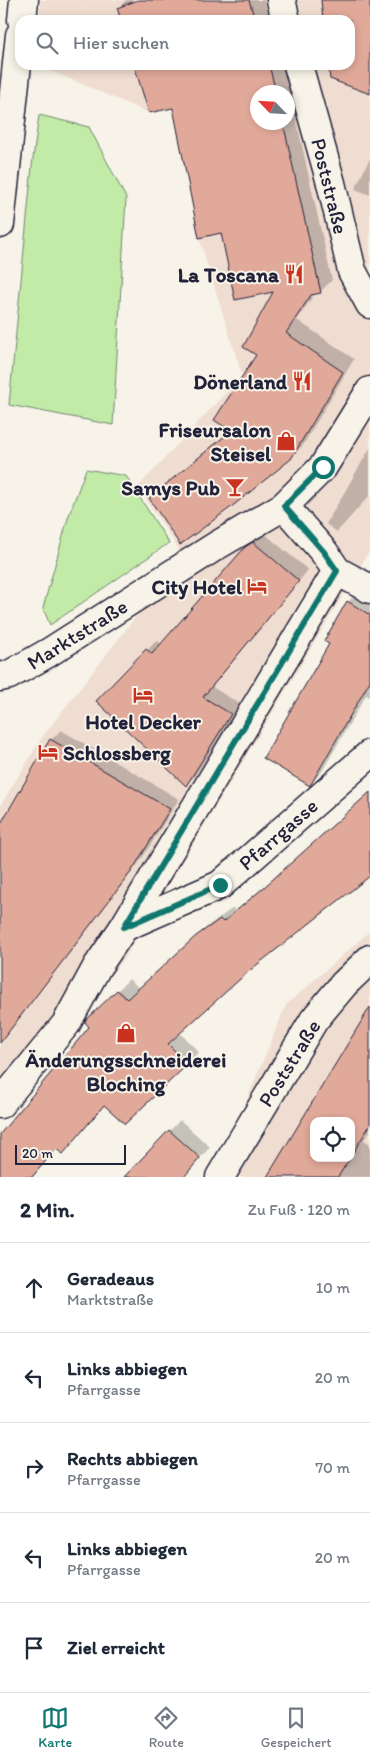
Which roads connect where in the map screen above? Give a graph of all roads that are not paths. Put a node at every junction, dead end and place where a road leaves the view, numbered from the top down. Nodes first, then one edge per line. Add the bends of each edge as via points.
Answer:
1 (24, 0) edge
2 (280, 0) edge
3 (22, 15) edge
4 (284, 15) edge
5 (16, 70) edge
6 (299, 70) edge
7 (0, 224) edge
8 (369, 302) edge
9 (370, 391) edge
10 (284, 506) junction
11 (337, 571) junction
12 (370, 590) edge
13 (0, 677) edge
14 (370, 754) edge
15 (124, 927) junction
16 (370, 959) edge
17 (0, 1104) edge
18 (220, 1177) edge

1 - 3 street
2 - 4 street
5 - 7 street
6 - 8 street, Poststraße via 352,271
9 - 10 street, Marktstraße via 323,467
10 - 11 street
10 - 13 street, Marktstraße via 59,647
11 - 12 street
11 - 15 street
14 - 15 street, Pfarrgasse via 220,885
15 - 17 street via 66,1024
16 - 18 street, Poststraße via 314,1020

